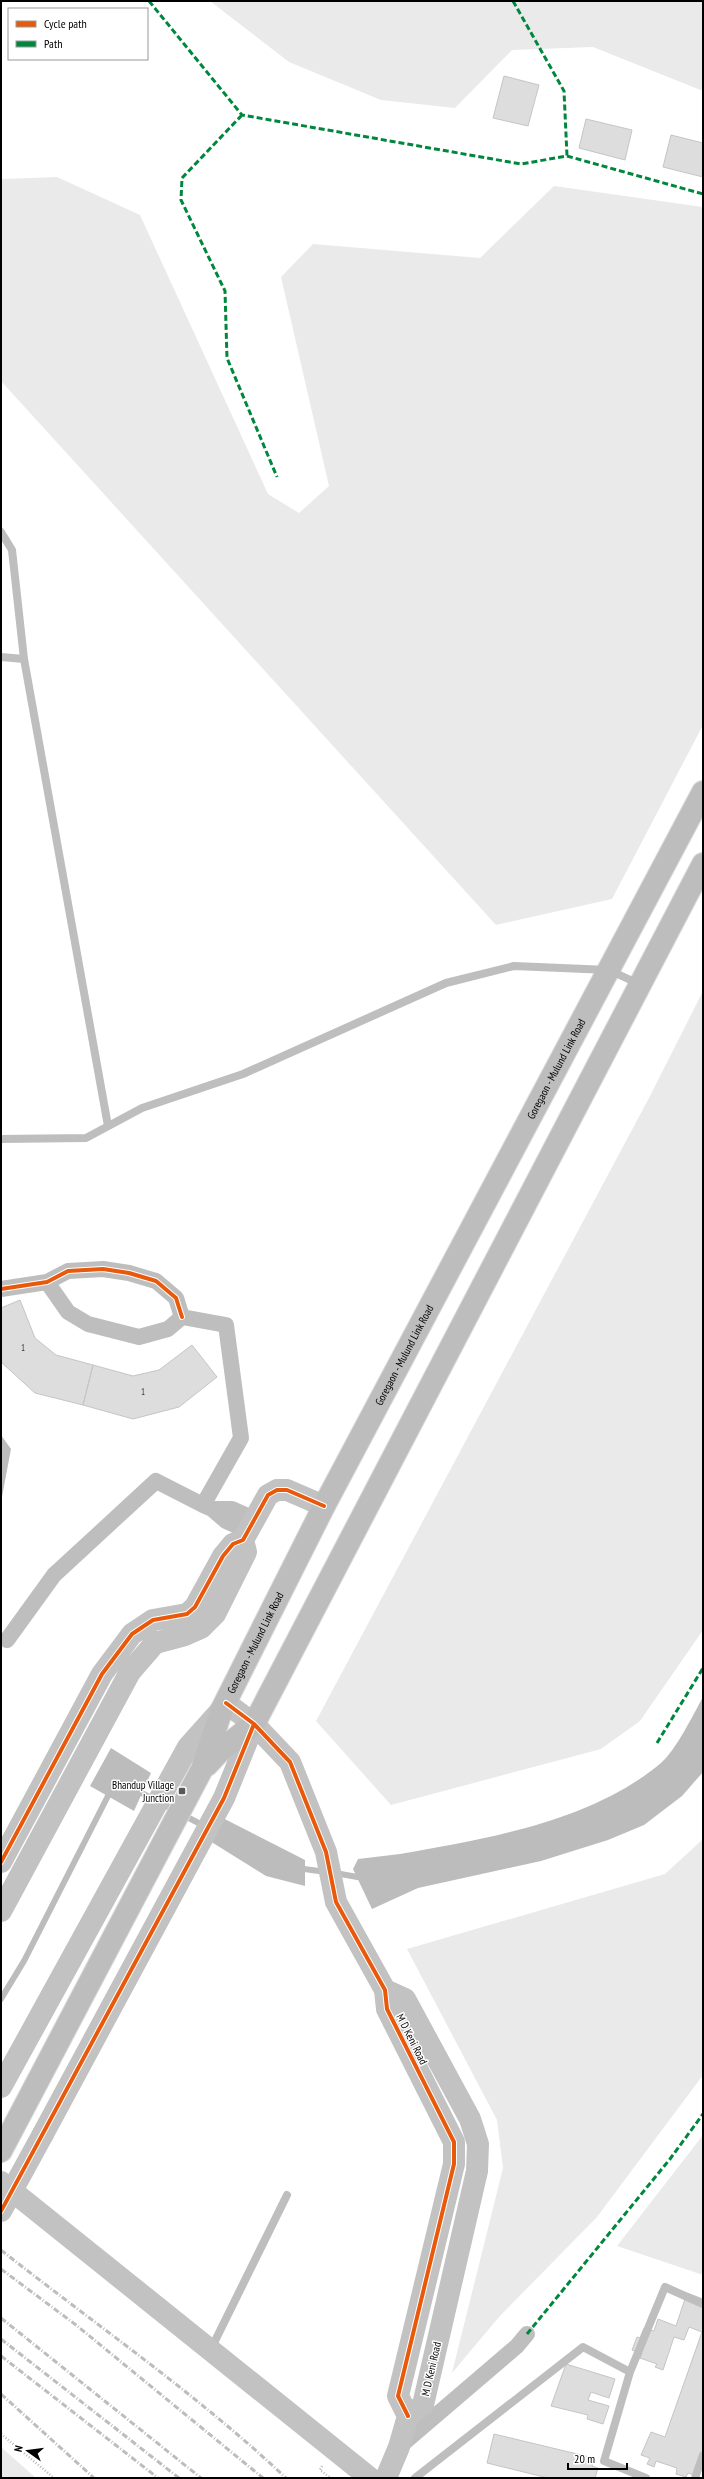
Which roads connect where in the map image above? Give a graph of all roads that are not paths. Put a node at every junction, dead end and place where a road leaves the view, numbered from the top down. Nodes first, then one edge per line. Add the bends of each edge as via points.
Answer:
1 (1, 532) edge
2 (1, 657) edge
3 (24, 659) junction
4 (703, 792) edge
5 (703, 864) edge
6 (609, 970) junction
7 (639, 984) junction
8 (108, 1126) junction
9 (1, 1139) edge
10 (47, 1282) junction
11 (1, 1289) edge
12 (182, 1317) junction
13 (324, 1506) junction
14 (207, 1507) junction
15 (248, 1530) junction
16 (193, 1622) junction
17 (140, 1627) junction
18 (7, 1640) dead end
19 (155, 1643) junction
20 (111, 1660) junction
21 (130, 1672) junction
22 (224, 1706) junction
23 (254, 1724) junction
24 (198, 1776) junction
25 (1, 1862) edge
26 (1, 1911) edge
27 (1, 2087) edge
28 (6, 2142) edge
29 (1, 2182) edge
30 (287, 2195) dead end
31 (1, 2211) edge
32 (703, 2304) edge
33 (527, 2334) dead end
34 (210, 2352) junction
35 (630, 2372) junction
36 (399, 2447) junction
37 (703, 2455) edge
38 (370, 2478) edge
39 (386, 2478) edge
40 (415, 2478) edge
41 (646, 2478) edge
42 (695, 2478) edge

1 - 3 lane via 12,550
2 - 3 lane
3 - 8 lane
4 - 6 main road, Goregaon - Mulund Link Road
5 - 7 main road
6 - 7 lane
6 - 8 lane via 514,966 446,983 243,1074 142,1108
6 - 13 main road, Goregaon - Mulund Link Road
7 - 23 main road
8 - 9 lane via 86,1138
10 - 11 street
10 - 12 street via 68,1271 103,1269 129,1273 156,1281 176,1298
10 - 12 street via 68,1312 88,1324 139,1337 168,1328
12 - 14 street via 226,1325 241,1438
13 - 15 street via 287,1490 277,1490 268,1495
13 - 22 main road, Goregaon - Mulund Link Road
14 - 15 street via 226,1521
14 - 18 street via 156,1481 54,1575
15 - 16 street via 233,1544 227,1568 195,1607
16 - 17 street via 153,1620
16 - 19 street via 185,1635
17 - 19 street
17 - 20 street
19 - 21 street
20 - 21 street
20 - 25 street
21 - 26 street
22 - 23 street, M D Keni Road
22 - 24 main road, Goregaon - Mulund Link Road
22 - 27 street via 188,1747
23 - 24 main road via 222,1749
23 - 31 street, bridge via 224,1798
23 - 36 street, M D Keni Road via 290,1762 326,1852 336,1902 385,1990 405,1999 470,2119 478,2144 477,2171 423,2405 408,2416
24 - 28 main road
29 - 34 street
30 - 34 lane
32 - 35 lane via 665,2287
33 - 36 street via 517,2346
34 - 38 street
35 - 40 lane via 583,2347
35 - 41 lane via 604,2461
36 - 39 street, M D Keni Road
37 - 42 lane

